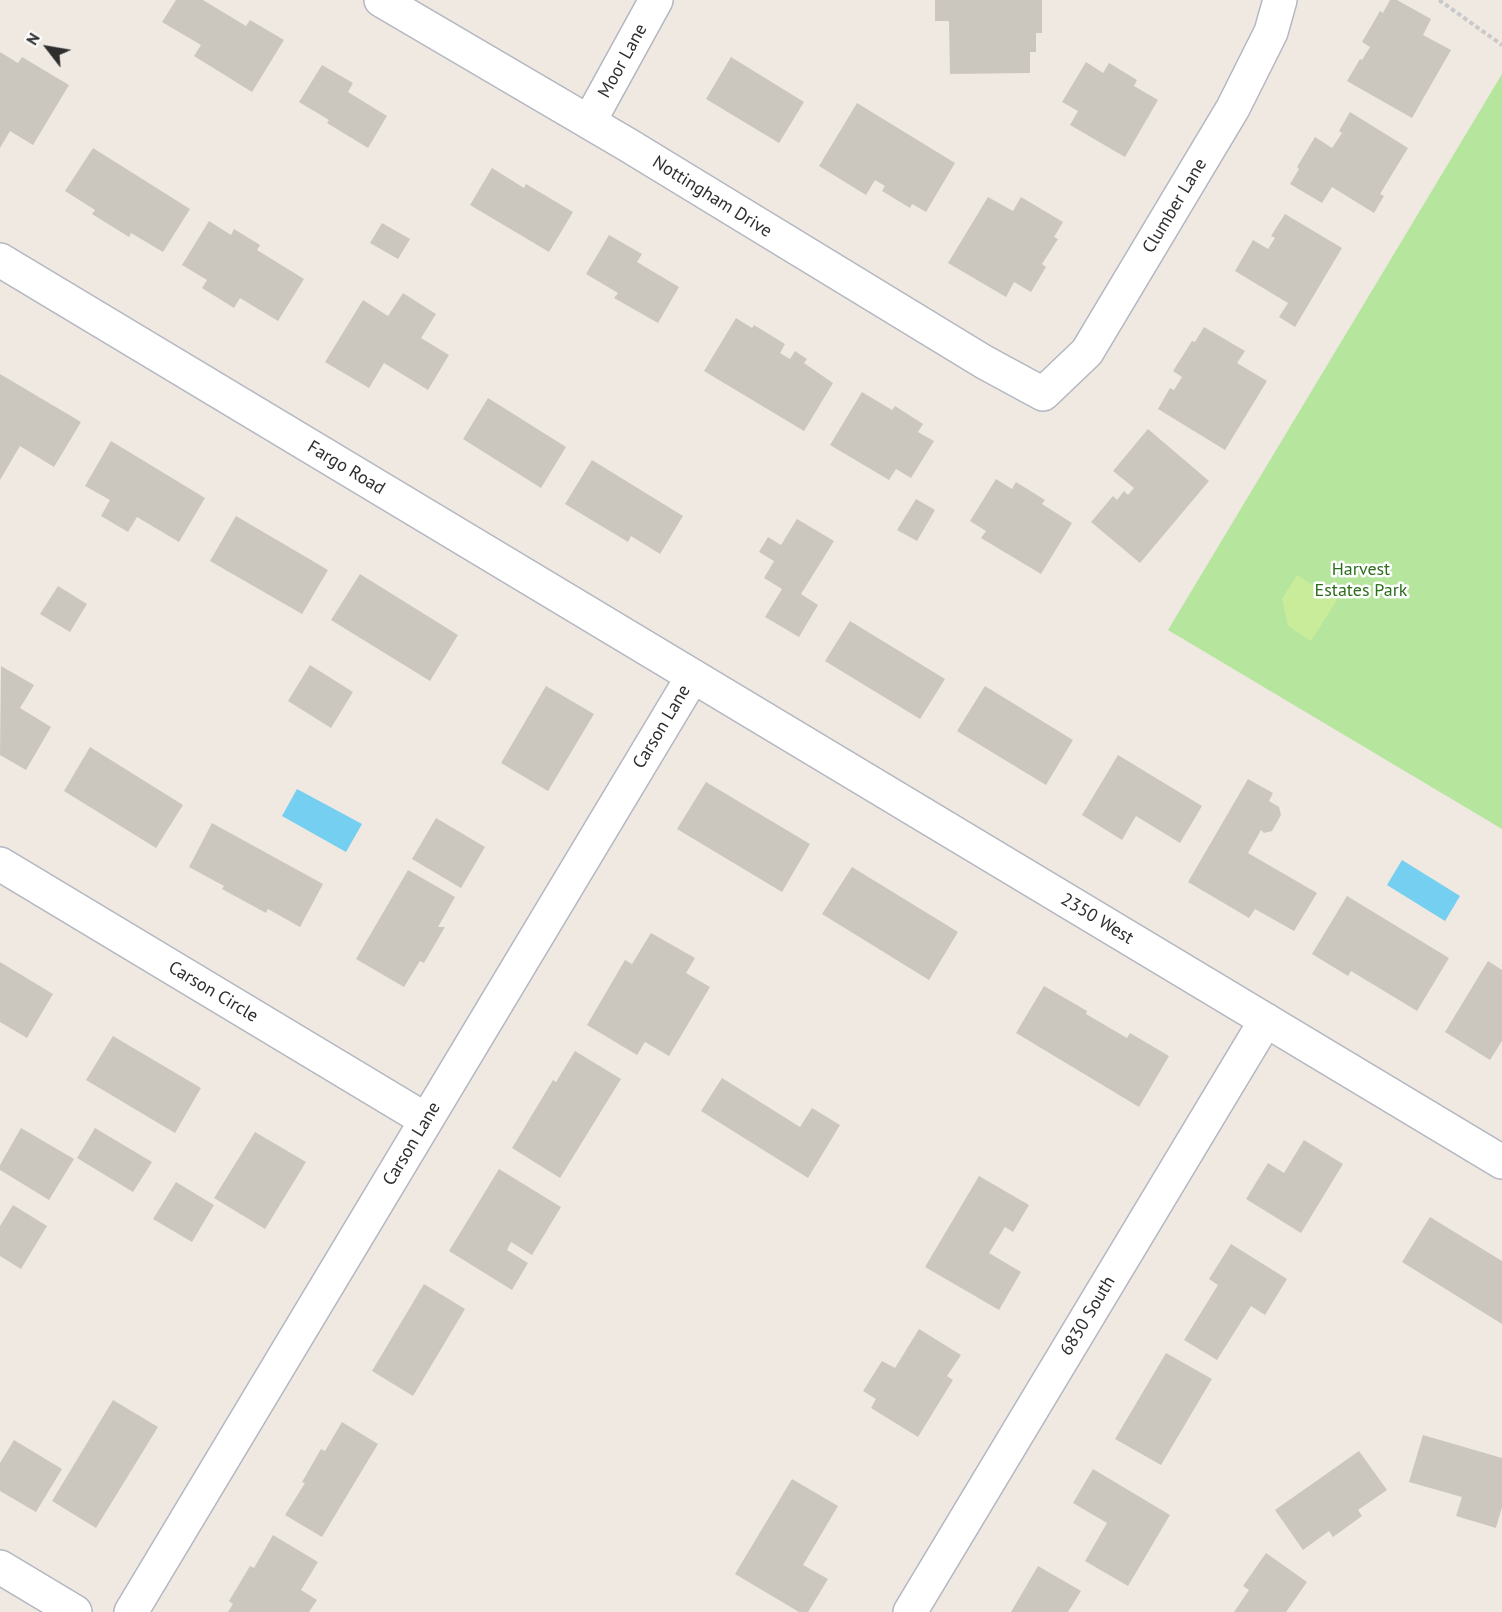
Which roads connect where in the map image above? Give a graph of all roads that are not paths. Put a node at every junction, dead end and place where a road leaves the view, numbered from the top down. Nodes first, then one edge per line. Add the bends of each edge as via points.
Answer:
1 (381, 0) edge
2 (656, 0) edge
3 (1280, 0) edge
4 (590, 123) junction
5 (0, 260) edge
6 (1043, 394) joint
7 (693, 676) junction
8 (0, 864) edge
9 (1266, 1020) junction
10 (426, 1120) junction
11 (1502, 1162) edge
12 (0, 1567) edge
13 (75, 1612) edge
14 (131, 1612) edge
15 (910, 1612) edge

1 - 4 street, Nottingham Drive
2 - 4 street, Moor Lane
3 - 6 street, Clumber Lane via 1271,32 1233,108 1087,352
4 - 6 street, Nottingham Drive
5 - 7 street, Fargo Road
7 - 9 street, 2350 West
7 - 10 street, Carson Lane
8 - 10 street, Carson Circle
9 - 11 street, 2350 West
9 - 15 street, 6830 South
10 - 14 street, Carson Lane
12 - 13 street

